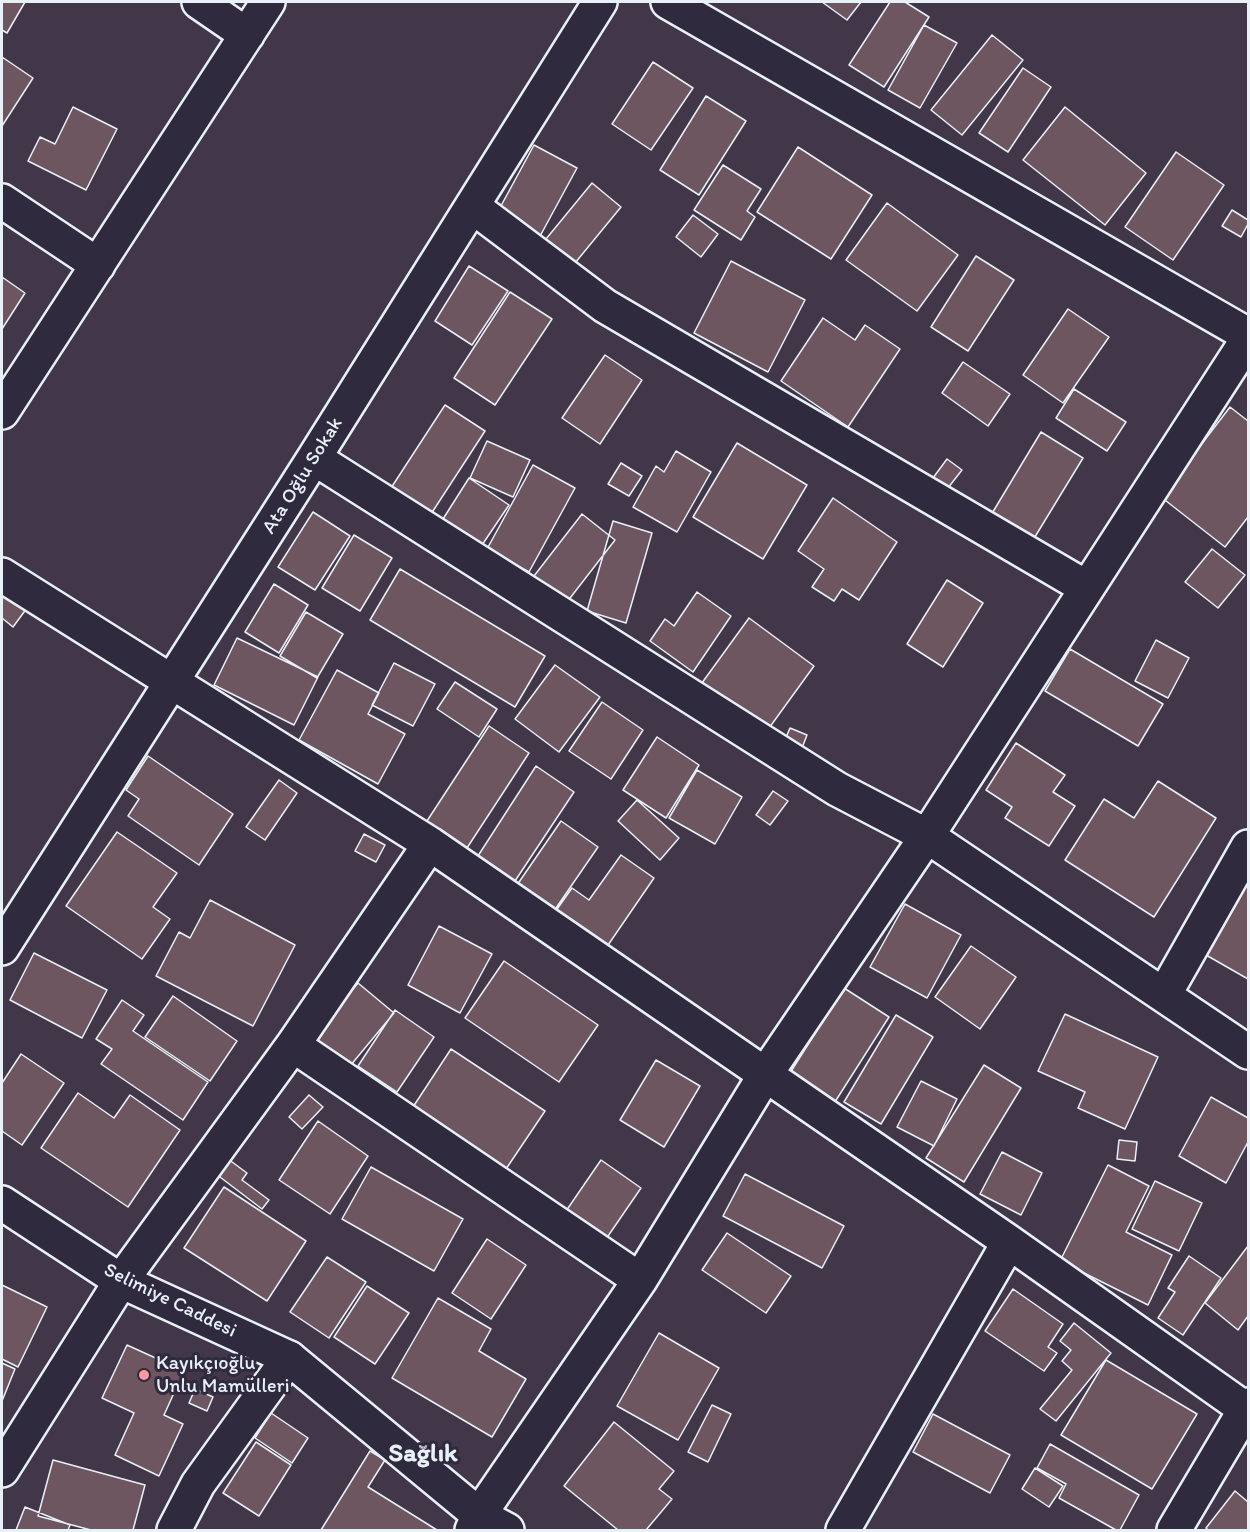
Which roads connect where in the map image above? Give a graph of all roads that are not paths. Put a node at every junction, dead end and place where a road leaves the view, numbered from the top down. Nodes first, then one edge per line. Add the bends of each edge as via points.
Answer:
1 (199, 2) edge
2 (268, 2) edge
3 (600, 2) edge
4 (680, 4) edge
5 (247, 34) junction
6 (2, 201) edge
7 (472, 206) junction
8 (98, 265) junction
9 (1248, 337) edge
10 (2, 412) edge
11 (314, 458) junction
12 (2, 575) edge
13 (1087, 588) junction
14 (172, 682) junction
15 (927, 836) junction
16 (430, 844) junction
17 (1248, 847) edge
18 (2, 948) edge
19 (1164, 995) junction
20 (293, 1045) junction
21 (1248, 1052) edge
22 (765, 1076) junction
23 (2, 1203) edge
24 (1009, 1242) junction
25 (640, 1280) junction
26 (122, 1281) junction
27 (289, 1358) junction
28 (1248, 1408) edge
29 (2, 1470) edge
30 (476, 1523) edge
31 (174, 1530) edge
32 (507, 1530) edge
33 (843, 1530) edge
34 (1174, 1530) edge

1 - 5 street
2 - 5 street
3 - 7 street, Ata Oğlu Sokak
4 - 9 street
5 - 8 street
6 - 8 street
7 - 11 street, Ata Oğlu Sokak
7 - 13 street via 605,306
8 - 10 street
9 - 13 street
11 - 14 street, Ata Oğlu Sokak
11 - 15 street via 837,789
12 - 14 street
13 - 15 street
14 - 16 street
14 - 18 street, Ata Oğlu Sokak
15 - 19 street
15 - 22 street
16 - 20 street
16 - 22 street
17 - 19 street
19 - 21 street
20 - 25 street
20 - 26 street
22 - 24 street
22 - 25 street
23 - 26 street, Selimiye Caddesi
24 - 28 street
24 - 33 street
25 - 30 street
26 - 27 street, Selimiye Caddesi
26 - 29 street
27 - 30 street, Selimiye Caddesi
27 - 31 street via 198,1484
28 - 34 street
30 - 32 street, Selimiye Caddesi

